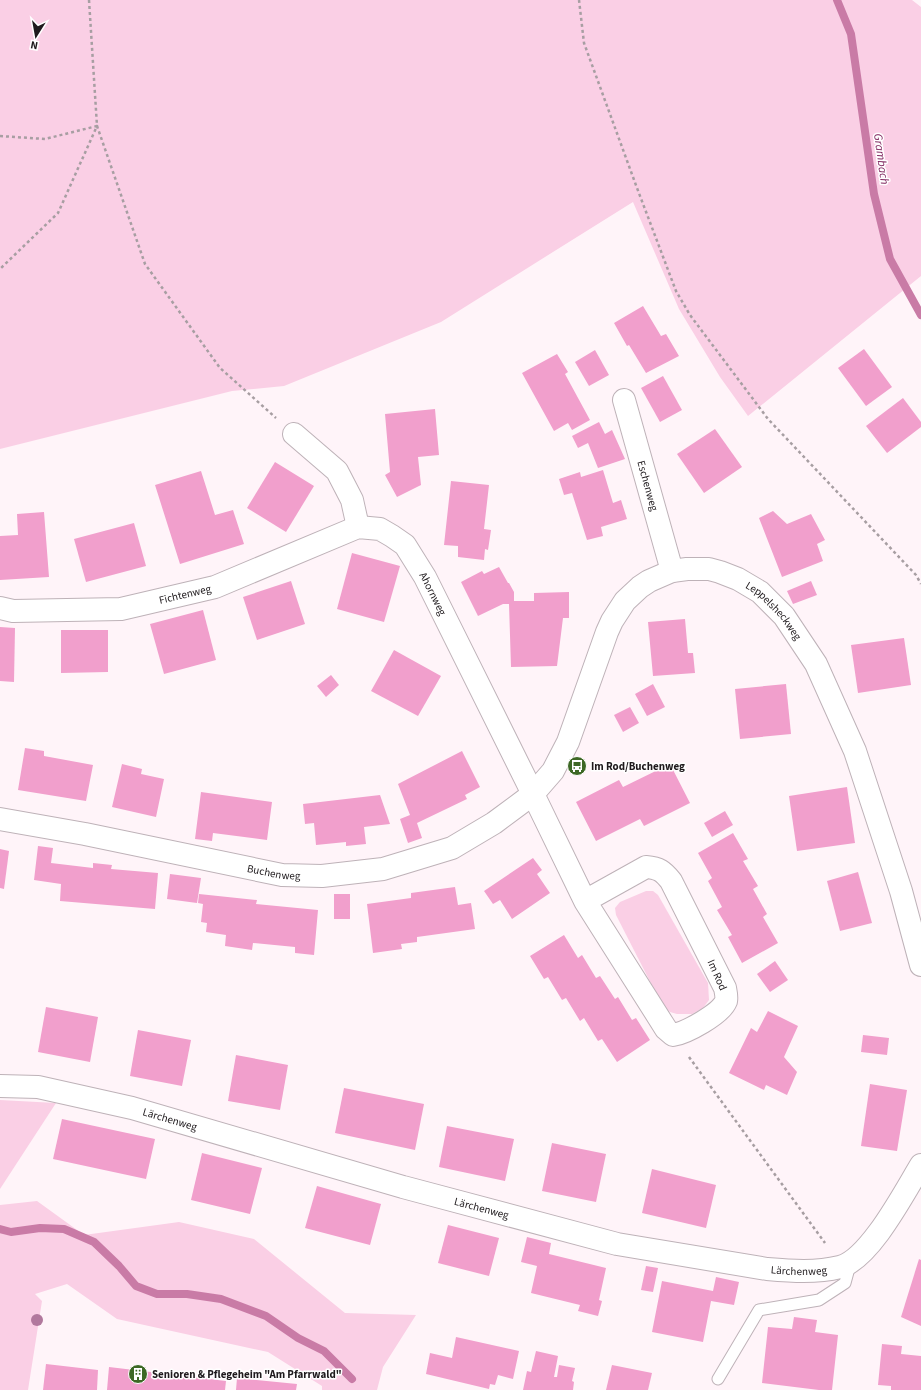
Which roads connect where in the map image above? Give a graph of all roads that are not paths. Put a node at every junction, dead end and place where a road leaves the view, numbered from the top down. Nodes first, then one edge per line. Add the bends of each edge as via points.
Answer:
1 (624, 400) dead end
2 (294, 434) road end
3 (358, 527) junction
4 (672, 571) junction
5 (0, 608) edge
6 (533, 794) junction
7 (0, 819) edge
8 (585, 901) junction
9 (921, 965) edge
10 (0, 1086) edge
11 (921, 1165) edge
12 (846, 1263) junction
13 (718, 1379) dead end

1 - 4 street, Eschenweg
2 - 3 street via 337,471 352,500
3 - 5 street, Fichtenweg via 215,587 120,609
3 - 6 street, Ahornweg via 380,529 405,545 426,577
4 - 6 street, Leppelsheckweg via 640,587 625,601 615,616 568,742 553,771
4 - 9 street, Leppelsheckweg via 709,569 745,582 760,592 784,616 816,664 855,751 901,891
6 - 7 street, Buchenweg via 494,823 452,848 383,869 322,876 282,875
6 - 8 street
8 - 8 street, Im Rod via 666,1029 673,1035 684,1033 720,1009 726,1000 725,988 665,873 656,868 646,868
10 - 12 street, Lärchenweg via 38,1087 132,1108 403,1187 617,1244 791,1271 816,1270
11 - 12 street via 880,1231 861,1253
12 - 13 lane via 845,1283 819,1300 759,1310

